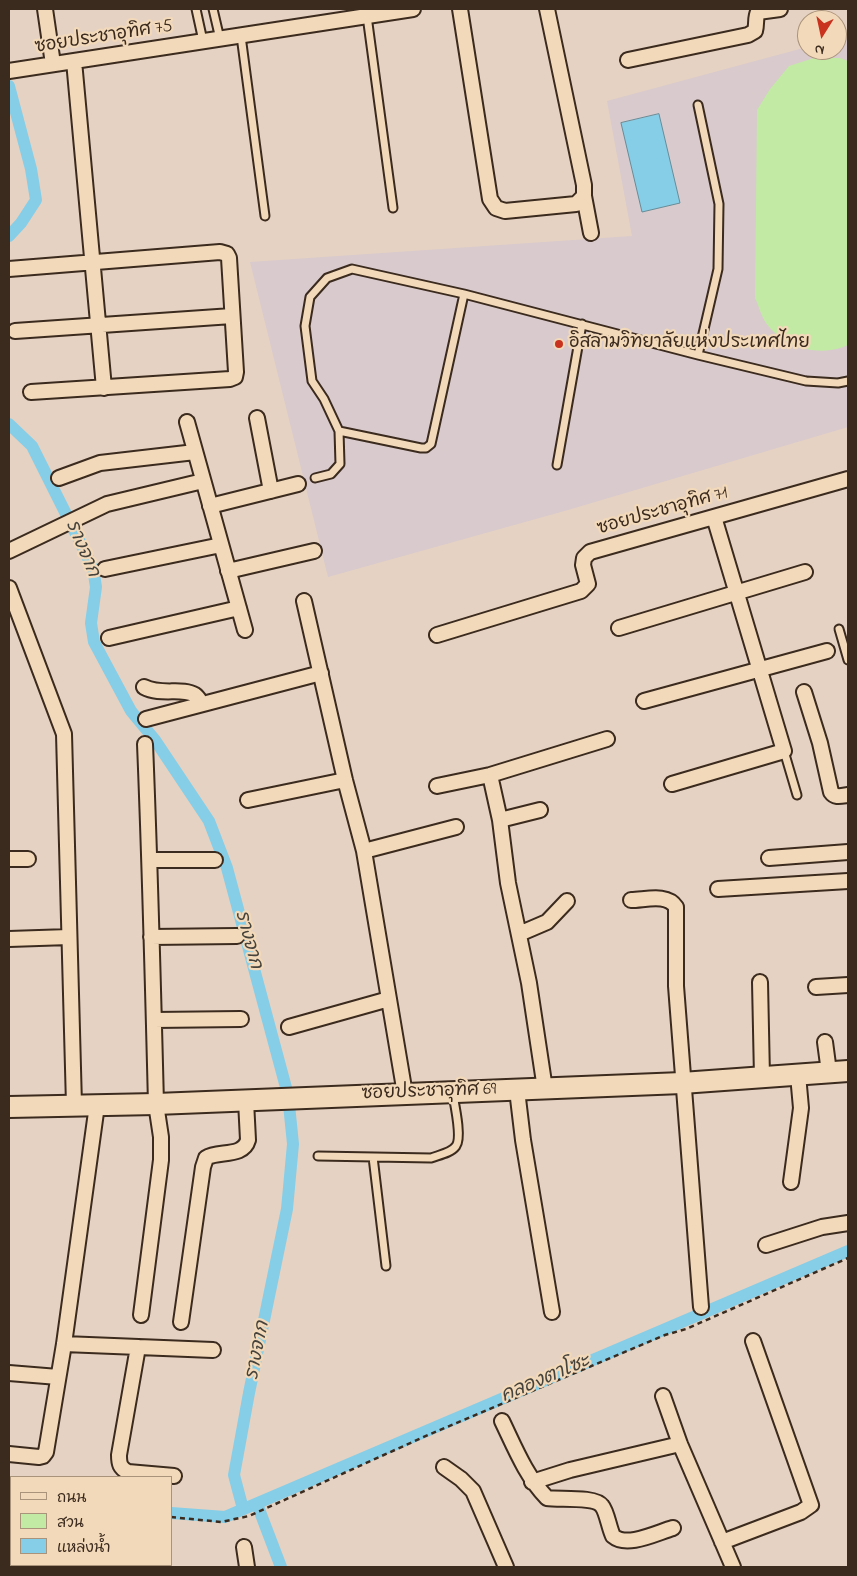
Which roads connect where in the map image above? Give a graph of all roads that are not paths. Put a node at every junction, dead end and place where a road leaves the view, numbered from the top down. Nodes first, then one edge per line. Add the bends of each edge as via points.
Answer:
1 (45, 9) edge
2 (196, 9) edge
3 (213, 9) edge
4 (413, 9) edge
5 (460, 9) edge
6 (547, 9) edge
7 (780, 9) edge
8 (336, 15) edge
9 (367, 16) junction
10 (241, 36) junction
11 (220, 38) junction
12 (203, 42) junction
13 (628, 60) dead end
14 (74, 62) junction
15 (53, 64) junction
16 (13, 70) edge
17 (698, 105) dead end
18 (584, 196) junction
19 (393, 208) dead end
20 (265, 216) dead end
21 (591, 233) dead end
22 (92, 262) junction
23 (9, 269) edge
24 (464, 294) junction
25 (232, 316) junction
26 (582, 324) junction
27 (98, 325) junction
28 (15, 331) dead end
29 (698, 354) junction
30 (848, 381) edge
31 (104, 388) junction
32 (31, 392) dead end
33 (257, 418) dead end
34 (187, 422) dead end
35 (339, 431) junction
36 (195, 452) junction
37 (556, 465) dead end
38 (59, 478) dead end
39 (315, 478) dead end
40 (848, 479) edge
41 (203, 481) junction
42 (298, 484) dead end
43 (271, 491) junction
44 (210, 506) junction
45 (714, 517) junction
46 (221, 545) junction
47 (9, 551) edge
48 (314, 551) dead end
49 (105, 569) dead end
50 (228, 571) junction
51 (805, 572) dead end
52 (9, 588) edge
53 (737, 593) junction
54 (304, 601) dead end
55 (239, 608) junction
56 (618, 628) dead end
57 (839, 629) dead end
58 (245, 630) dead end
59 (438, 635) dead end
60 (109, 638) dead end
61 (826, 651) dead end
62 (848, 660) edge
63 (760, 669) junction
64 (321, 673) junction
65 (144, 687) dead end
66 (804, 692) dead end
67 (644, 701) dead end
68 (202, 704) junction
69 (146, 719) dead end
70 (607, 739) dead end
71 (144, 744) dead end
72 (784, 751) junction
73 (490, 775) junction
74 (345, 780) junction
75 (672, 784) dead end
76 (437, 786) dead end
77 (797, 795) dead end
78 (848, 795) edge
79 (248, 800) dead end
80 (540, 810) dead end
81 (500, 820) junction
82 (456, 827) dead end
83 (364, 851) junction
84 (848, 852) edge
85 (769, 858) dead end
86 (9, 859) edge
87 (28, 859) dead end
88 (150, 860) junction
89 (215, 860) dead end
90 (848, 881) edge
91 (718, 889) dead end
92 (631, 900) dead end
93 (568, 901) dead end
94 (519, 934) junction
95 (237, 936) dead end
96 (68, 937) junction
97 (151, 937) junction
98 (9, 939) edge
99 (760, 982) dead end
100 (848, 985) edge
101 (816, 987) dead end
102 (389, 999) junction
103 (241, 1019) dead end
104 (154, 1020) junction
105 (289, 1027) dead end
106 (825, 1042) dead end
107 (839, 1072) edge
108 (798, 1074) junction
109 (762, 1077) junction
110 (682, 1083) junction
111 (545, 1088) junction
112 (517, 1090) junction
113 (453, 1092) junction
114 (405, 1094) junction
115 (246, 1100) junction
116 (156, 1104) junction
117 (74, 1105) junction
118 (96, 1105) junction
119 (9, 1107) edge
120 (318, 1156) dead end
121 (373, 1157) junction
122 (791, 1182) dead end
123 (848, 1223) edge
124 (766, 1244) dead end
125 (386, 1266) dead end
126 (701, 1307) dead end
127 (552, 1312) dead end
128 (142, 1316) dead end
129 (181, 1322) dead end
130 (753, 1341) dead end
131 (64, 1344) junction
132 (138, 1347) junction
133 (213, 1350) dead end
134 (9, 1373) edge
135 (58, 1377) junction
136 (664, 1396) dead end
137 (502, 1421) dead end
138 (680, 1444) junction
139 (9, 1454) edge
140 (444, 1467) dead end
141 (174, 1476) dead end
142 (532, 1482) junction
143 (673, 1528) dead end
144 (722, 1542) junction
145 (244, 1547) dead end
146 (246, 1567) edge
147 (506, 1567) edge
148 (733, 1567) edge

1 - 15 street
2 - 12 lane
3 - 11 lane
4 - 9 street, ซอยประชาอุทิศ 75
5 - 18 street via 490,199 496,208 504,211 576,204
6 - 18 street
7 - 13 street via 758,12 755,31 748,35
8 - 9 street, ซอยประชาอุทิศ 75
8 - 10 street, ซอยประชาอุทิศ 75
9 - 19 lane
10 - 11 street, ซอยประชาอุทิศ 75
10 - 20 lane
11 - 12 street, ซอยประชาอุทิศ 75
12 - 14 street, ซอยประชาอุทิศ 75
14 - 15 street, ซอยประชาอุทิศ 75
14 - 22 street
15 - 16 street, ซอยประชาอุทิศ 75
17 - 29 lane via 719,204 718,269
18 - 21 street
22 - 23 street
22 - 25 street via 227,254
22 - 27 street
24 - 26 lane
24 - 35 lane via 431,444 421,448
24 - 35 lane via 352,268 327,278 310,297 305,326 312,381
25 - 27 street
25 - 31 street via 236,372 230,379
26 - 29 lane
26 - 37 lane
27 - 28 street
27 - 31 street
29 - 30 lane via 806,380
31 - 32 street
33 - 43 street
34 - 36 street
35 - 39 lane via 340,464 331,474
36 - 38 street via 100,463
36 - 41 street
40 - 45 street, ซอยประชาอุทิศ 71
41 - 44 street
41 - 47 street via 107,504
42 - 43 street
43 - 44 street
44 - 46 street
45 - 53 street
45 - 59 street, ซอยประชาอุทิศ 71 via 590,552 583,565 588,584 581,591
46 - 49 street
46 - 50 street
48 - 50 street
50 - 55 street
51 - 53 street
52 - 96 street via 64,734
53 - 56 street
53 - 63 street
54 - 64 street
55 - 58 street
55 - 60 street
57 - 62 lane
61 - 63 street
63 - 67 street
63 - 72 street
64 - 68 street
64 - 74 street
65 - 68 street via 158,692 196,695
66 - 78 street via 831,792 837,796
68 - 69 street
70 - 73 street
71 - 88 street
72 - 75 street
72 - 77 lane
73 - 76 street
73 - 81 street
74 - 79 street
74 - 83 street
80 - 81 street
81 - 94 street
82 - 83 street
83 - 102 street
84 - 85 street
86 - 87 street
88 - 89 street
88 - 97 street
90 - 91 street
92 - 110 street via 664,898 676,907 676,986
93 - 94 street via 546,922
94 - 111 street
95 - 97 street
96 - 98 street
96 - 117 street
97 - 104 street
99 - 109 street
100 - 101 street
102 - 105 street
102 - 114 street
103 - 104 street
104 - 116 street
106 - 107 street
107 - 108 street, ซอยประชาอุทิศ 69
108 - 109 street, ซอยประชาอุทิศ 69
108 - 122 street via 801,1108
109 - 110 street, ซอยประชาอุทิศ 69
110 - 111 street, ซอยประชาอุทิศ 69
110 - 126 street
111 - 112 street, ซอยประชาอุทิศ 69
112 - 113 street, ซอยประชาอุทิศ 69
112 - 127 street
113 - 114 street, ซอยประชาอุทิศ 69
113 - 121 lane via 459,1140 455,1147 431,1158
114 - 115 street, ซอยประชาอุทิศ 69
115 - 116 street, ซอยประชาอุทิศ 69
115 - 129 street via 247,1146 211,1154 202,1167
116 - 118 street, ซอยประชาอุทิศ 69
116 - 128 street via 161,1160
117 - 118 street, ซอยประชาอุทิศ 69
117 - 119 street, ซอยประชาอุทิศ 69
118 - 131 street
120 - 121 lane
121 - 125 lane
123 - 124 street
130 - 144 street via 810,1505 801,1512
131 - 132 street
131 - 135 street
132 - 133 street
132 - 141 street via 119,1464 128,1472
134 - 135 street
135 - 139 street via 46,1452 39,1457
136 - 138 street
137 - 142 street
138 - 142 street
138 - 144 street
140 - 147 street via 473,1491
142 - 143 street via 547,1498 590,1500 602,1505 610,1531 617,1540 633,1541
144 - 148 street
145 - 146 street

